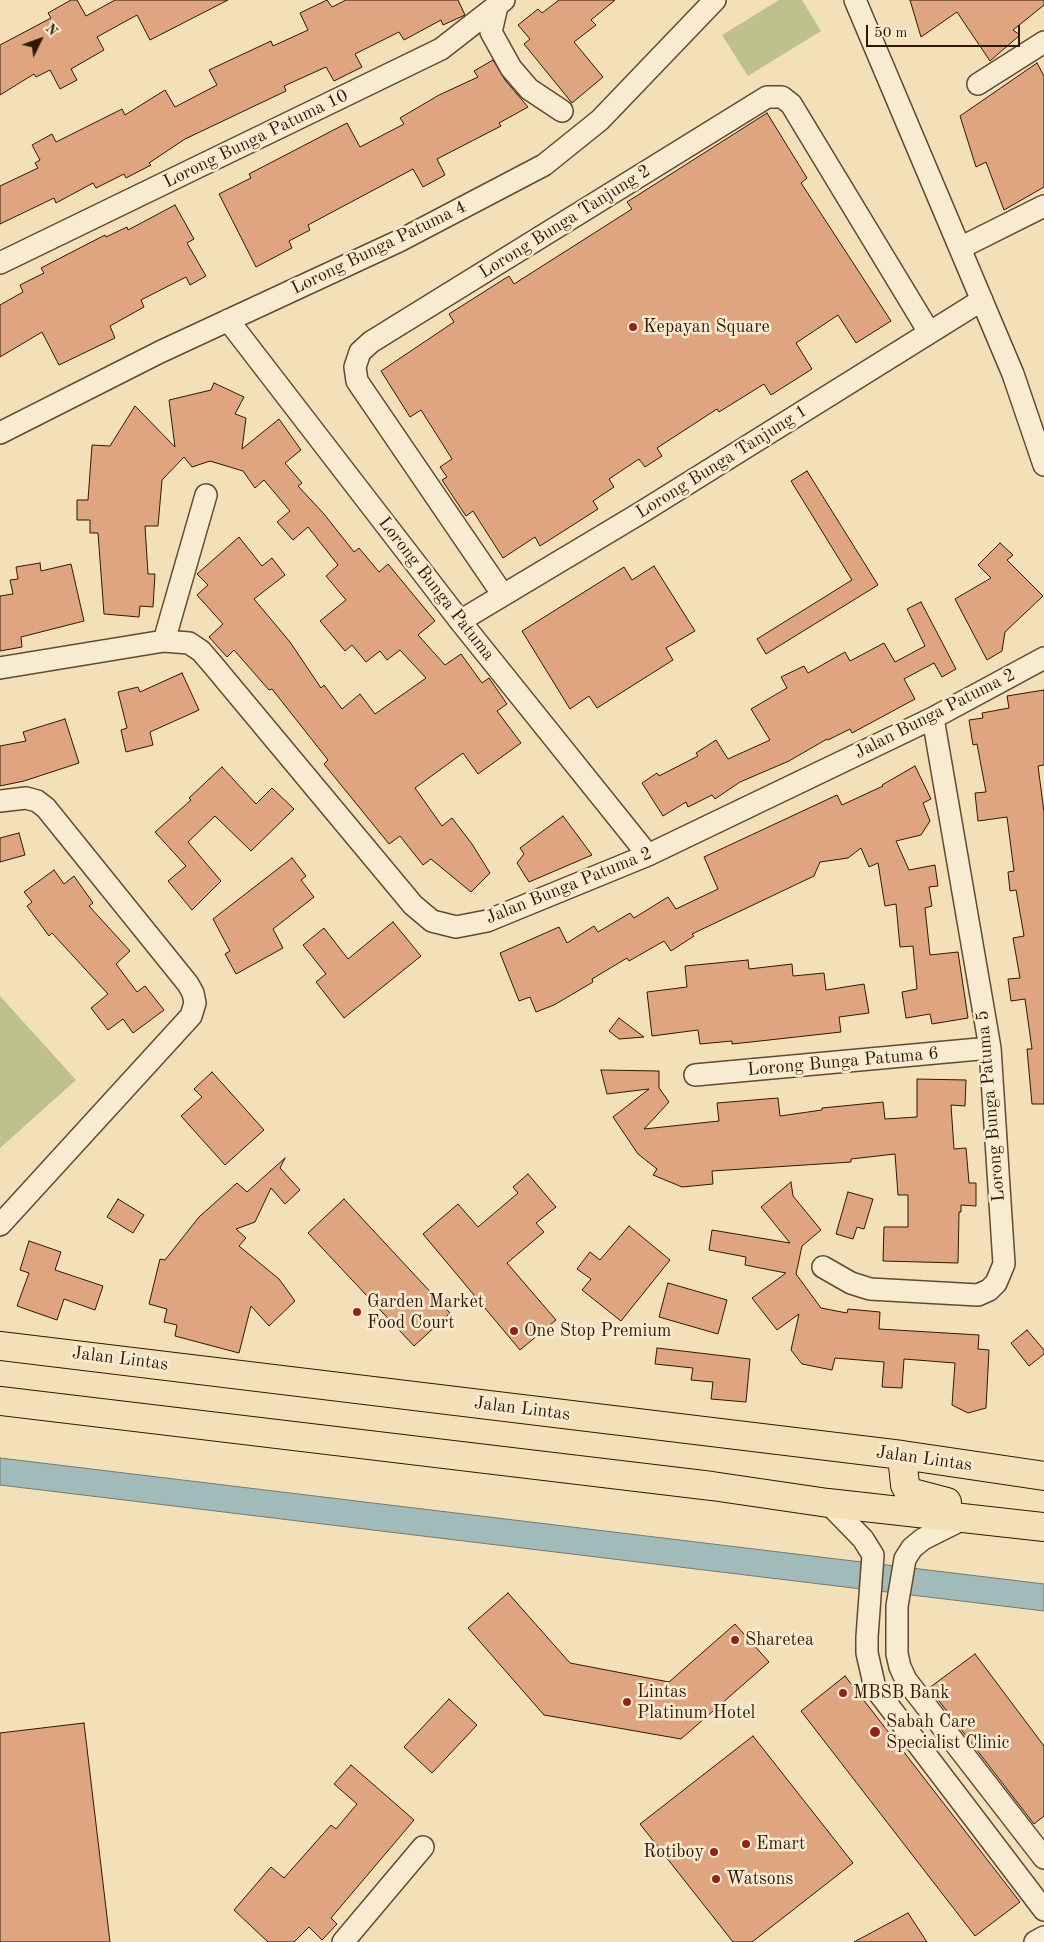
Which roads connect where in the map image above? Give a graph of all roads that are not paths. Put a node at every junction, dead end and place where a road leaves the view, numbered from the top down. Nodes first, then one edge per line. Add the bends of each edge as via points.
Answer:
1 (715, 0) edge
2 (855, 0) edge
3 (500, 1) edge
4 (1044, 42) edge
5 (978, 84) dead end
6 (562, 111) dead end
7 (1044, 206) edge
8 (960, 248) junction
9 (0, 263) edge
10 (982, 300) junction
11 (228, 320) junction
12 (929, 332) junction
13 (0, 433) edge
14 (1044, 465) edge
15 (206, 495) dead end
16 (503, 595) junction
17 (460, 622) junction
18 (164, 641) junction
19 (1044, 658) edge
20 (0, 668) edge
21 (933, 718) junction
22 (0, 801) edge
23 (648, 855) junction
24 (990, 1048) junction
25 (695, 1075) dead end
26 (0, 1225) edge
27 (822, 1267) dead end
28 (0, 1346) edge
29 (0, 1400) edge
30 (902, 1456) junction
31 (1044, 1476) edge
32 (828, 1503) junction
33 (965, 1518) junction
34 (992, 1521) junction
35 (1044, 1527) edge
36 (423, 1847) dead end
37 (1044, 1858) edge
38 (1044, 1910) edge
39 (1044, 1937) edge
40 (343, 1942) edge
41 (1035, 1942) edge

1 - 11 street, Lorong Bunga Patuma 4 via 600,120 544,165 399,240
2 - 8 street
3 - 6 street via 491,32 510,68 529,90
3 - 9 street, Lorong Bunga Patuma 10 via 441,49
4 - 5 street
7 - 8 street
8 - 10 street
10 - 12 street, Lorong Bunga Tanjung 1
10 - 14 street via 1013,374
11 - 13 street, Lorong Bunga Patuma 4
11 - 17 street, Lorong Bunga Patuma
12 - 16 street, Lorong Bunga Tanjung 1
12 - 16 street, Lorong Bunga Tanjung 2 via 792,104 782,97 767,97 360,352 355,367 357,380
15 - 18 street
16 - 17 street, Lorong Bunga Tanjung 1
17 - 23 street, Lorong Bunga Patuma
18 - 20 street, Jalan Bunga Patuma 2
18 - 23 street, Jalan Bunga Patuma 2 via 177,640 201,651 389,879 432,921 456,926 486,921
19 - 21 street, Jalan Bunga Patuma 2
21 - 23 street, Jalan Bunga Patuma 2
21 - 24 street, Lorong Bunga Patuma 5
22 - 26 street via 26,798 46,808 188,984 195,1003 191,1016
24 - 25 street, Lorong Bunga Patuma 6
24 - 27 street, Lorong Bunga Patuma 5 via 1004,1264 996,1283 978,1295 892,1292 851,1283
28 - 30 highway, Jalan Lintas
29 - 32 highway
30 - 31 highway, Jalan Lintas
30 - 34 highway via 905,1485 909,1492 937,1498
32 - 33 highway
32 - 38 street via 863,1539 873,1555 867,1652 875,1688
33 - 34 highway
33 - 37 street via 924,1539 912,1548 905,1559 897,1606 897,1654 906,1680
34 - 35 highway
36 - 40 street
39 - 41 street

